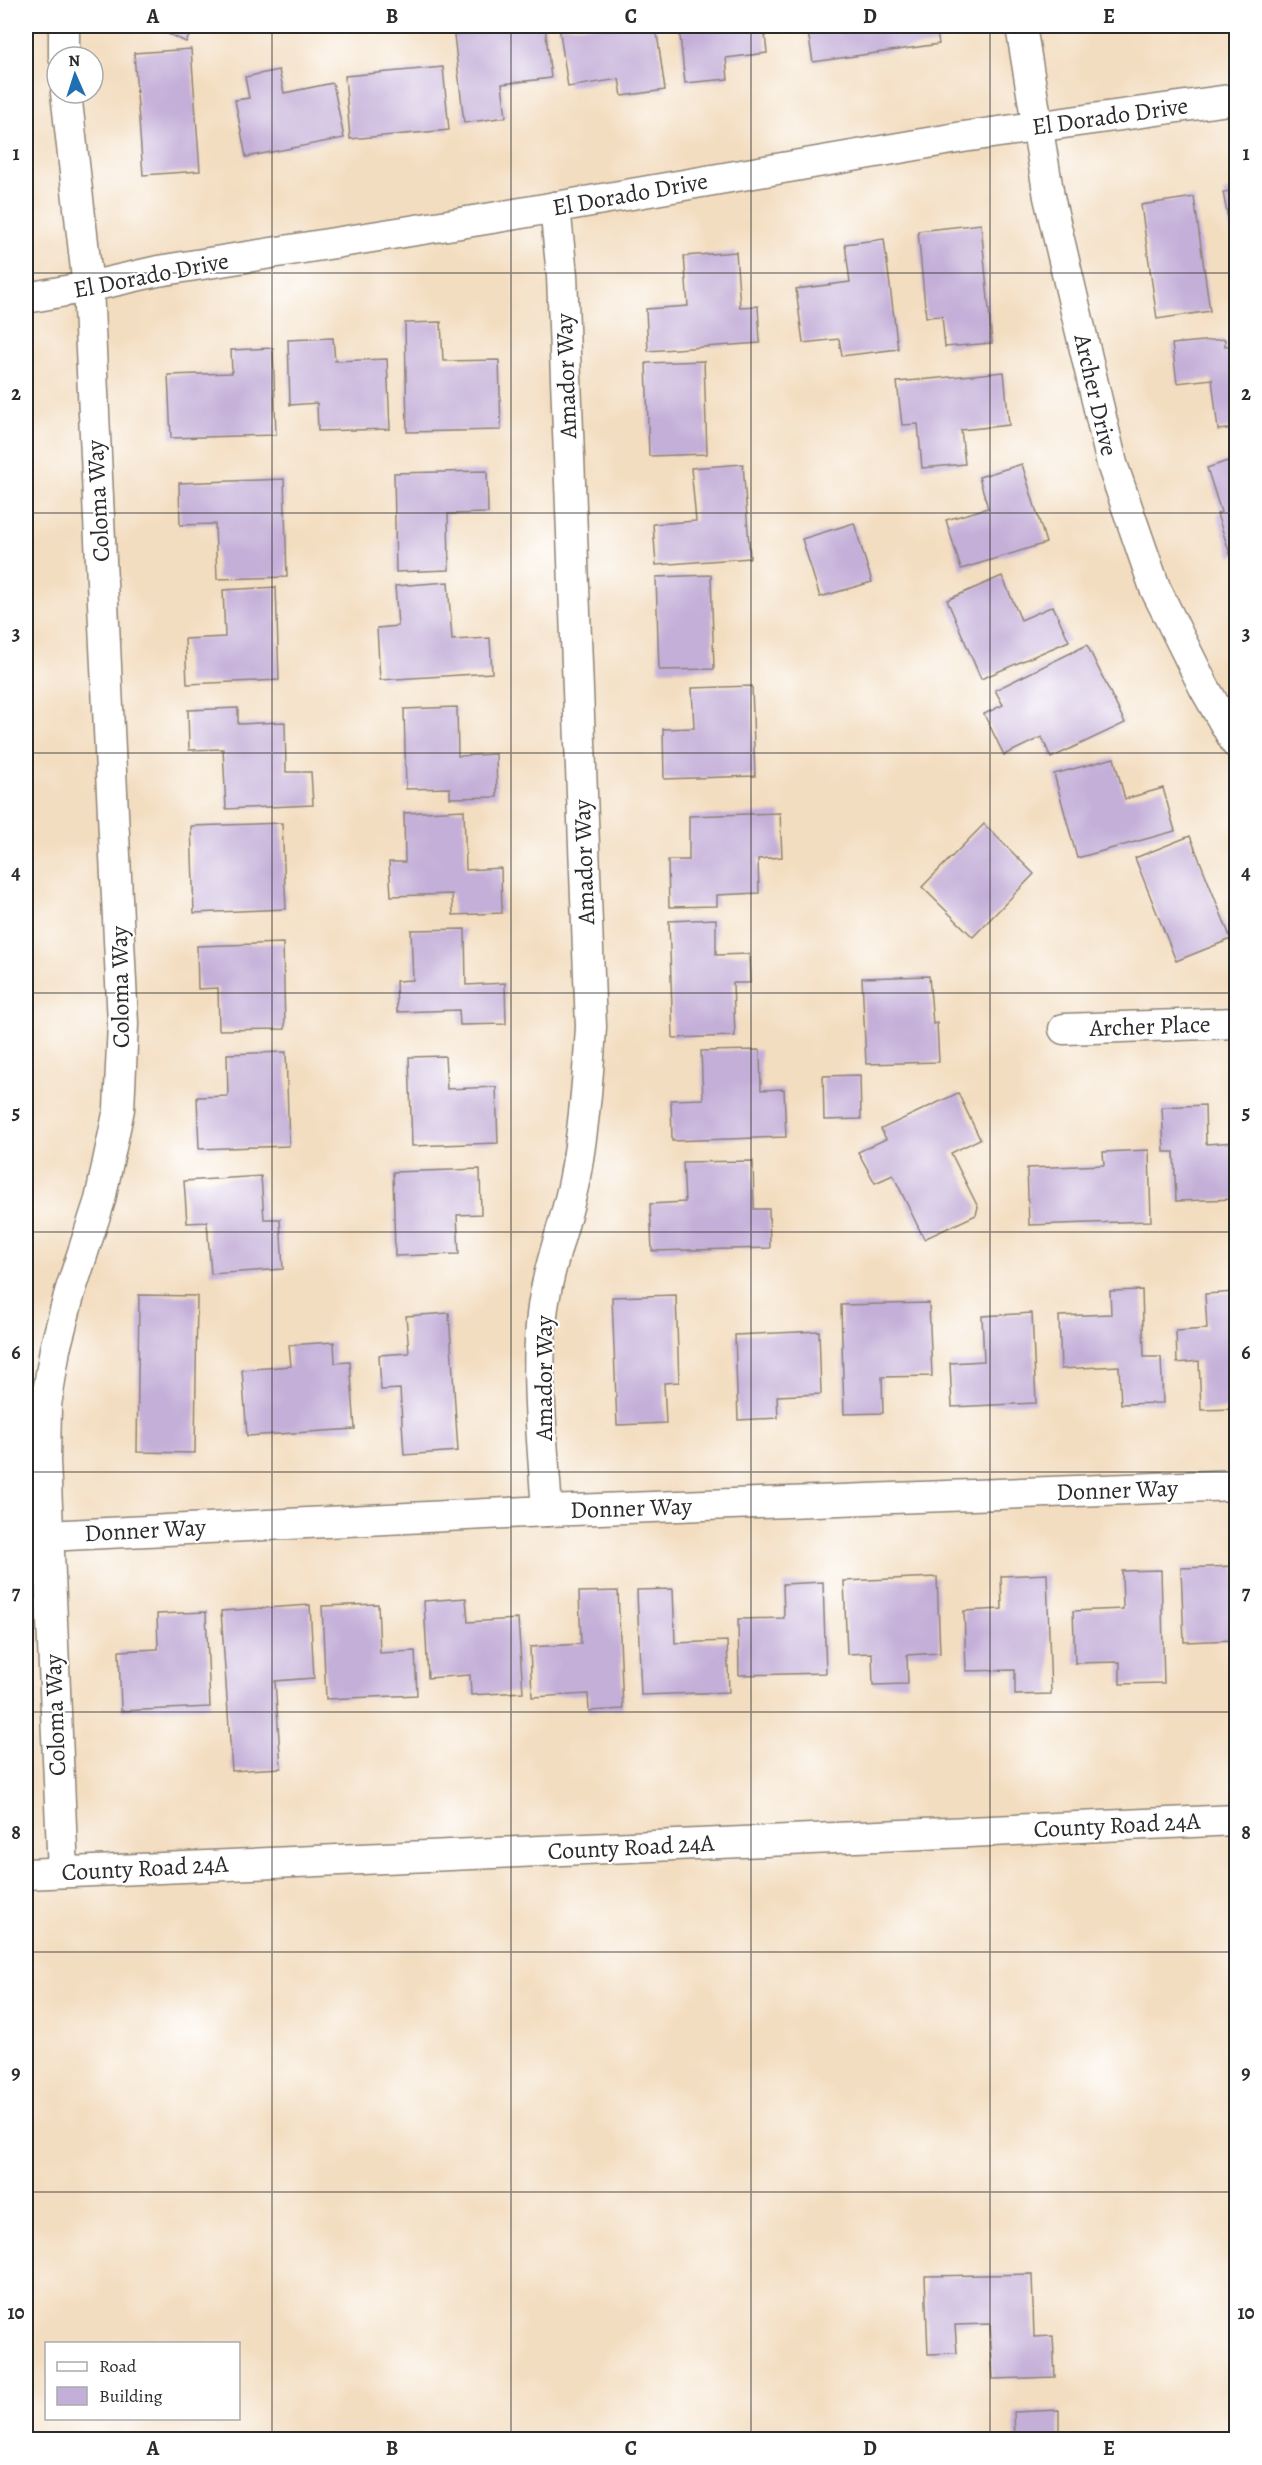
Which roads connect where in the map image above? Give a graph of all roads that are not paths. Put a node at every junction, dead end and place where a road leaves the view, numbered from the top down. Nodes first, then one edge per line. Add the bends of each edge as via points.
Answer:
1 (64, 26) edge
2 (1021, 26) edge
3 (64, 45) edge
4 (1236, 99) edge
5 (67, 105) edge
6 (1038, 126) junction
7 (555, 207) junction
8 (88, 287) junction
9 (26, 298) edge
10 (1236, 743) edge
11 (1236, 1023) edge
12 (1064, 1029) dead end
13 (1236, 1485) edge
14 (547, 1511) junction
15 (37, 1536) edge
16 (1236, 1820) edge
17 (63, 1872) junction
18 (26, 1874) edge

1 - 3 street
2 - 6 street, Archer Drive
4 - 6 street, El Dorado Drive
5 - 8 street, Coloma Way
6 - 7 street, El Dorado Drive
6 - 10 street, Archer Drive via 1049,197 1112,464 1155,588
7 - 8 street, El Dorado Drive via 158,271
7 - 14 street, Amador Way via 562,275 591,1027 587,1099 574,1182 542,1314 539,1368
8 - 9 street, El Dorado Drive
8 - 15 street, Coloma Way via 123,1024 117,1120 100,1200 55,1349 46,1405
11 - 12 street, Archer Place
13 - 14 street, Donner Way
14 - 15 street, Donner Way
15 - 17 street, Coloma Way
16 - 17 street, County Road 24A
17 - 18 street, County Road 24A

